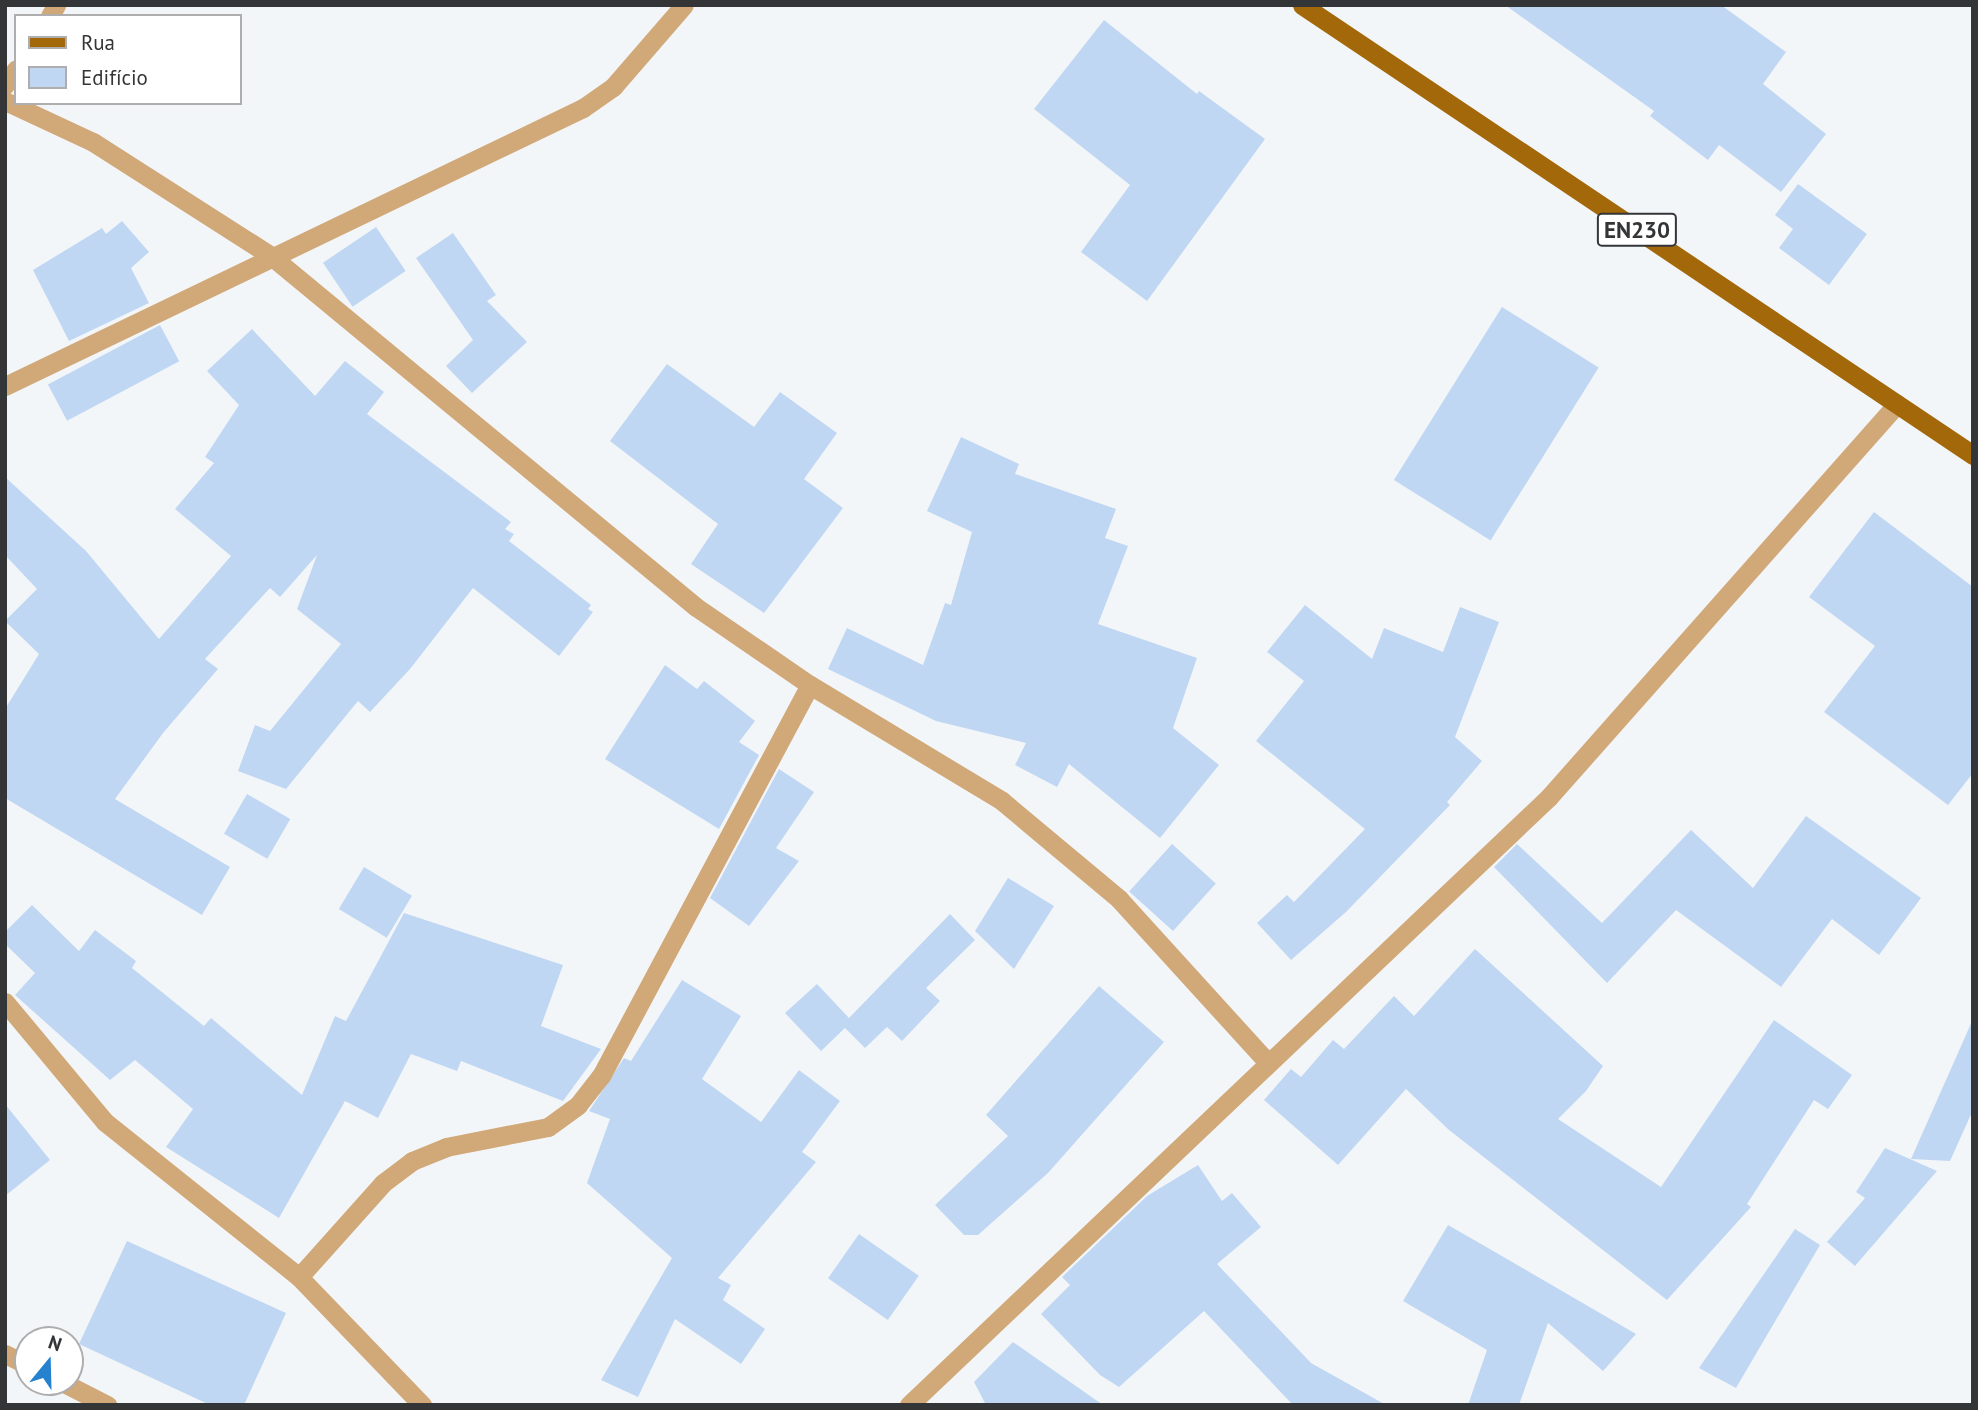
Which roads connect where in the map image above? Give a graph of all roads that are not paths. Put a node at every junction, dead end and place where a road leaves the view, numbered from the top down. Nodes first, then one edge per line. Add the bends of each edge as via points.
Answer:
1 (684, 5) edge
2 (1302, 5) edge
3 (5, 101) edge
4 (271, 256) junction
5 (5, 386) edge
6 (1897, 404) junction
7 (1973, 454) edge
8 (810, 685) junction
9 (5, 1002) edge
10 (1268, 1063) junction
11 (299, 1277) junction
12 (84, 1394) edge
13 (107, 1405) edge
14 (422, 1405) edge
15 (909, 1405) edge

1 - 4 street via 613,87 583,108
2 - 6 main road, EN230
3 - 4 street via 93,142
4 - 5 street
4 - 8 street via 695,607
6 - 7 main road, EN230
6 - 10 street via 1549,797
8 - 10 street via 1002,801 1119,899
8 - 11 street via 601,1076 578,1105 548,1127 446,1147 412,1161 383,1183
9 - 11 street via 105,1122
10 - 15 street
11 - 14 street
12 - 13 street

